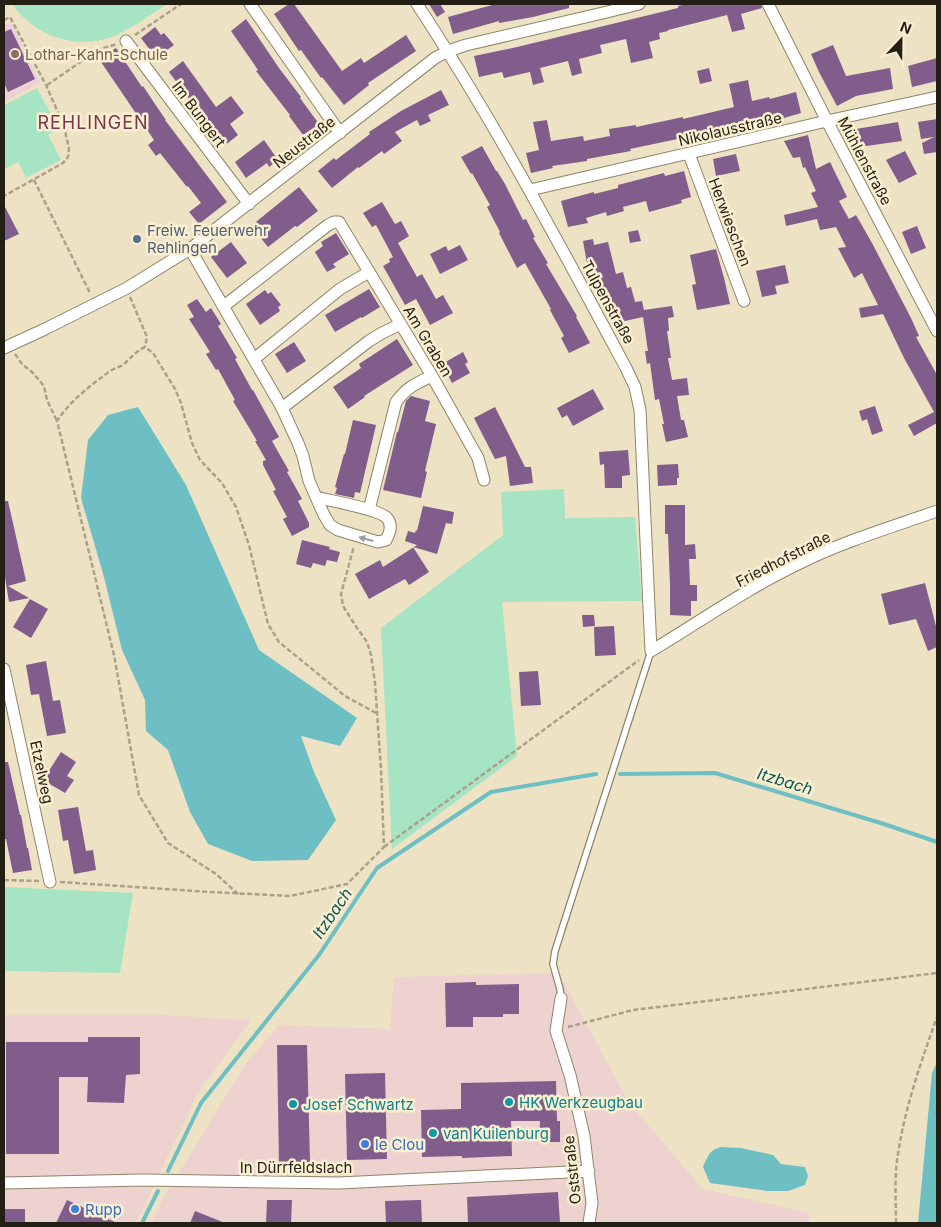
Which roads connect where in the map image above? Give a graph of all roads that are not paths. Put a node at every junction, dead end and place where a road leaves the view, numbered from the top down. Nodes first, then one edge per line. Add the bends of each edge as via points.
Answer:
1 (250, 4) edge
2 (417, 4) edge
3 (639, 4) edge
4 (768, 4) edge
5 (126, 41) dead end
6 (448, 51) junction
7 (937, 97) edge
8 (827, 121) junction
9 (340, 133) junction
10 (688, 154) junction
11 (530, 190) junction
12 (249, 204) junction
13 (190, 249) junction
14 (369, 272) junction
15 (744, 301) dead end
16 (224, 306) junction
17 (400, 324) junction
18 (937, 331) edge
19 (7, 347) edge
20 (254, 359) junction
21 (432, 376) junction
22 (282, 408) junction
23 (484, 480) dead end
24 (316, 497) junction
25 (369, 510) junction
26 (937, 511) edge
27 (651, 652) junction
28 (4, 669) edge
29 (50, 882) road end
30 (561, 998) joint
31 (589, 1171) junction
32 (4, 1183) edge
33 (589, 1223) edge

1 - 9 street
2 - 6 street, Tulpenstraße
3 - 6 street, Neustraße
4 - 8 street, Mühlenstraße
5 - 12 street, Im Bungert
6 - 9 street, Neustraße
6 - 11 street, Tulpenstraße
7 - 8 street, Nikolausstraße
8 - 10 street, Nikolausstraße
8 - 18 street, Mühlenstraße
9 - 12 street, Neustraße
10 - 11 street, Nikolausstraße
10 - 15 street, Herwieschen
11 - 27 street, Tulpenstraße via 635,388 640,410
12 - 13 street, Neustraße
13 - 16 street
13 - 19 street, Neustraße via 127,288
14 - 16 street, Am Graben via 339,222 334,222
14 - 17 street, Am Graben
14 - 20 street via 340,290
16 - 20 street
17 - 21 street, Am Graben
17 - 22 street via 369,341
20 - 22 street
21 - 23 street, Am Graben via 478,458
21 - 25 street via 403,392 396,402
22 - 24 street
24 - 25 street
25 -> 24 street via 386,516 390,523 391,532 386,540 378,542 330,526
26 - 27 street, Friedhofstraße via 802,562
27 - 30 lane via 555,951 553,964
28 - 29 street, Etzelweg
30 - 31 street, Oststraße via 556,1030 570,1075
31 - 32 street, In Dürrfeldslach via 339,1183 143,1180
31 - 33 street, Oststraße via 592,1203

